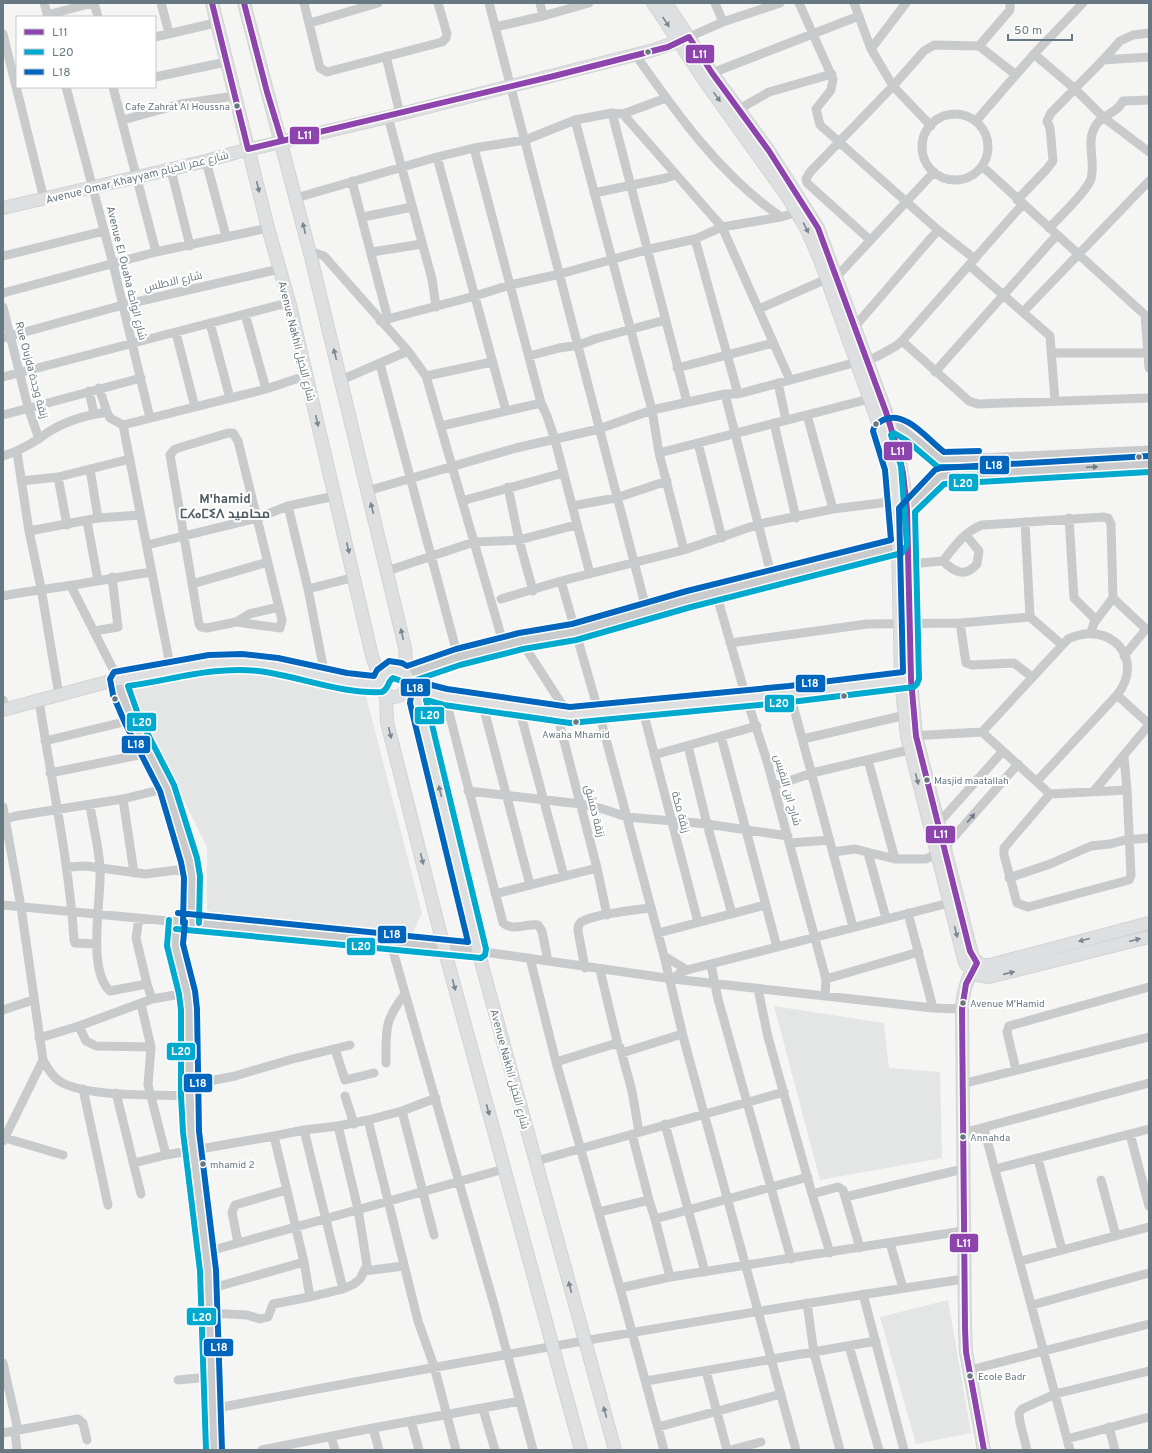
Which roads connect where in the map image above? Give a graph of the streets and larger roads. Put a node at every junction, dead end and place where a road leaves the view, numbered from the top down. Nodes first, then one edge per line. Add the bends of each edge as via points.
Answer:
1 (44, 3) edge
2 (94, 3) edge
3 (161, 3) edge
4 (212, 3) edge
5 (244, 3) edge
6 (304, 3) edge
7 (378, 3) edge
8 (438, 3) edge
9 (489, 3) edge
10 (540, 3) edge
11 (589, 3) edge
12 (653, 3) edge
13 (666, 3) edge
14 (715, 3) edge
15 (780, 3) edge
16 (799, 3) edge
17 (854, 3) edge
18 (906, 3) edge
19 (1010, 3) edge
20 (1081, 4) edge
21 (350, 7) edge
22 (47, 16) edge
23 (98, 16) edge
24 (543, 16) junction
25 (858, 16) junction
26 (722, 22) junction
27 (310, 23) junction
28 (217, 25) junction
29 (495, 27) junction
30 (169, 33) junction
31 (813, 33) junction
32 (1149, 33) edge
33 (3, 34) edge
34 (156, 37) edge
35 (684, 40) junction
36 (979, 46) junction
37 (871, 49) junction
38 (635, 54) junction
39 (1034, 54) junction
40 (386, 56) junction
41 (1149, 57) edge
42 (1104, 60) junction
43 (226, 62) junction
44 (832, 74) junction
45 (1016, 75) junction
46 (156, 77) edge
47 (708, 77) junction
48 (511, 85) junction
49 (16, 86) edge
50 (893, 86) junction
51 (16, 88) edge
52 (66, 88) edge
53 (113, 88) edge
54 (1075, 89) junction
55 (234, 96) junction
56 (666, 98) junction
57 (1149, 100) edge
58 (612, 112) junction
59 (734, 112) junction
60 (400, 114) junction
61 (623, 114) junction
62 (388, 117) junction
63 (1103, 117) junction
64 (123, 120) junction
65 (575, 120) junction
66 (976, 121) junction
67 (931, 126) junction
68 (525, 140) junction
69 (282, 141) junction
70 (838, 143) junction
71 (474, 148) junction
72 (248, 149) junction
73 (1149, 152) edge
74 (438, 157) junction
75 (206, 162) junction
76 (982, 166) junction
77 (402, 168) junction
78 (171, 170) junction
79 (934, 172) junction
80 (675, 175) junction
81 (136, 178) junction
82 (352, 181) junction
83 (1149, 181) edge
84 (630, 185) junction
85 (93, 188) junction
86 (594, 194) junction
87 (296, 198) junction
88 (44, 199) junction
89 (906, 201) junction
90 (1020, 202) junction
91 (412, 207) junction
92 (3, 208) edge
93 (802, 211) junction
94 (363, 217) junction
95 (781, 217) junction
96 (722, 227) junction
97 (268, 228) junction
98 (1049, 228) junction
99 (938, 230) junction
100 (104, 231) junction
101 (226, 236) junction
102 (1056, 236) junction
103 (695, 239) junction
104 (870, 240) junction
105 (422, 244) junction
106 (190, 246) junction
107 (646, 250) junction
108 (156, 252) junction
109 (372, 252) junction
110 (1079, 255) junction
111 (3, 256) edge
112 (311, 257) junction
113 (611, 259) junction
114 (972, 262) junction
115 (113, 264) junction
116 (279, 269) junction
117 (560, 274) junction
118 (831, 278) junction
119 (510, 284) junction
120 (3, 293) edge
121 (1002, 295) junction
122 (475, 296) junction
123 (123, 305) junction
124 (290, 305) junction
125 (3, 307) edge
126 (436, 307) junction
127 (759, 309) junction
128 (1023, 312) junction
129 (1147, 313) edge
130 (245, 314) junction
131 (384, 320) junction
132 (665, 320) junction
133 (210, 324) junction
134 (854, 325) junction
135 (630, 330) junction
136 (176, 333) junction
137 (6, 338) edge
138 (902, 340) junction
139 (133, 343) junction
140 (773, 343) junction
141 (579, 345) junction
142 (408, 351) junction
143 (1053, 353) junction
144 (1148, 353) edge
145 (529, 356) junction
146 (728, 356) junction
147 (492, 362) junction
148 (862, 362) junction
149 (380, 364) junction
150 (677, 368) junction
151 (1149, 368) edge
152 (935, 372) junction
153 (19, 373) junction
154 (426, 376) junction
155 (3, 377) edge
156 (141, 378) junction
157 (307, 378) junction
158 (341, 380) junction
159 (790, 380) junction
160 (778, 383) junction
161 (99, 388) junction
162 (266, 389) junction
163 (88, 391) junction
164 (725, 394) junction
165 (738, 394) junction
166 (230, 398) junction
167 (1149, 398) edge
168 (869, 399) junction
169 (687, 402) junction
170 (1055, 402) junction
171 (541, 403) junction
172 (28, 407) junction
173 (195, 407) junction
174 (652, 410) junction
175 (506, 411) junction
176 (107, 412) junction
177 (94, 414) junction
178 (3, 415) edge
179 (807, 415) junction
180 (150, 418) junction
181 (786, 420) junction
182 (774, 423) junction
183 (122, 425) junction
184 (441, 426) junction
185 (886, 428) junction
186 (599, 429) junction
187 (735, 433) junction
188 (39, 440) junction
189 (555, 440) junction
190 (698, 443) junction
191 (1149, 450) edge
192 (17, 452) junction
193 (659, 453) junction
194 (3, 456) edge
195 (130, 459) junction
196 (941, 460) junction
197 (1149, 464) edge
198 (452, 467) junction
199 (90, 469) junction
200 (563, 473) junction
201 (941, 476) junction
202 (58, 477) junction
203 (412, 477) junction
204 (21, 481) junction
205 (667, 481) junction
206 (508, 487) junction
207 (368, 491) junction
208 (334, 496) junction
209 (616, 498) junction
210 (462, 501) junction
211 (288, 506) junction
212 (572, 506) junction
213 (900, 508) junction
214 (834, 509) junction
215 (140, 515) junction
216 (98, 518) junction
217 (257, 518) junction
218 (796, 518) junction
219 (1069, 518) junction
220 (87, 521) junction
221 (1025, 522) junction
222 (759, 524) junction
223 (68, 525) junction
224 (576, 526) junction
225 (29, 531) junction
226 (966, 535) junction
227 (183, 537) junction
228 (722, 538) junction
229 (519, 540) junction
230 (474, 542) junction
231 (147, 545) junction
232 (904, 545) junction
233 (684, 550) junction
234 (430, 556) junction
235 (943, 561) junction
236 (268, 562) junction
237 (635, 564) junction
238 (909, 564) junction
239 (387, 571) junction
240 (152, 572) junction
241 (590, 574) junction
242 (112, 577) junction
243 (355, 577) junction
244 (772, 578) junction
245 (98, 581) junction
246 (561, 581) junction
247 (192, 584) junction
248 (71, 586) junction
249 (41, 588) junction
250 (308, 589) junction
251 (533, 591) junction
252 (716, 592) junction
253 (3, 596) edge
254 (1113, 598) junction
255 (501, 599) dead end
256 (279, 607) junction
257 (647, 612) junction
258 (1030, 617) junction
259 (1096, 620) junction
260 (236, 622) junction
261 (960, 623) junction
262 (905, 624) junction
263 (1147, 628) edge
264 (94, 631) junction
265 (574, 632) junction
266 (1091, 632) junction
267 (521, 641) junction
268 (730, 643) junction
269 (1061, 644) junction
270 (504, 646) junction
271 (1124, 656) junction
272 (458, 657) junction
273 (171, 670) junction
274 (325, 676) junction
275 (1032, 677) junction
276 (118, 679) junction
277 (906, 680) junction
278 (405, 681) junction
279 (382, 686) junction
280 (790, 694) junction
281 (59, 695) junction
282 (1117, 695) junction
283 (421, 697) junction
284 (445, 697) junction
285 (746, 697) junction
286 (39, 700) junction
287 (482, 702) junction
288 (4, 706) edge
289 (642, 707) junction
290 (519, 708) junction
291 (599, 713) junction
292 (557, 714) junction
293 (909, 714) junction
294 (570, 715) junction
295 (132, 720) junction
296 (1149, 725) edge
297 (757, 726) junction
298 (982, 732) junction
299 (721, 736) junction
300 (803, 739) junction
301 (45, 741) junction
302 (913, 742) junction
303 (688, 746) junction
304 (1004, 751) junction
305 (149, 753) junction
306 (654, 755) junction
307 (1124, 756) junction
308 (868, 760) junction
309 (1018, 764) junction
310 (50, 773) junction
311 (812, 773) junction
312 (1037, 782) junction
313 (774, 786) junction
314 (167, 788) junction
315 (1127, 790) junction
316 (468, 791) junction
317 (1094, 791) junction
318 (1050, 794) junction
319 (506, 795) junction
320 (123, 799) junction
321 (543, 799) junction
322 (581, 804) junction
323 (90, 805) junction
324 (3, 807) edge
325 (57, 809) junction
326 (627, 817) junction
327 (4, 820) edge
328 (672, 822) junction
329 (707, 824) junction
330 (935, 828) junction
331 (745, 829) junction
332 (1149, 838) edge
333 (1130, 839) junction
334 (789, 840) junction
335 (830, 840) junction
336 (941, 851) junction
337 (833, 852) junction
338 (868, 853) junction
339 (895, 859) junction
340 (67, 867) junction
341 (597, 868) junction
342 (100, 869) junction
343 (134, 872) junction
344 (564, 876) junction
345 (192, 877) junction
346 (1009, 878) junction
347 (530, 885) junction
348 (495, 894) junction
349 (949, 903) junction
350 (3, 905) edge
351 (765, 905) junction
352 (21, 907) junction
353 (650, 908) junction
354 (73, 911) junction
355 (908, 913) junction
356 (97, 914) junction
357 (732, 914) junction
358 (607, 915) junction
359 (139, 918) junction
360 (886, 918) junction
361 (177, 921) junction
362 (698, 922) junction
363 (191, 923) junction
364 (1149, 923) edge
365 (853, 927) junction
366 (658, 933) junction
367 (815, 936) junction
368 (1149, 937) edge
369 (97, 944) junction
370 (391, 944) junction
371 (777, 947) junction
372 (444, 948) junction
373 (478, 951) junction
374 (919, 952) junction
375 (664, 956) junction
376 (530, 958) junction
377 (548, 961) junction
378 (711, 965) junction
379 (974, 967) junction
380 (585, 968) junction
381 (600, 970) junction
382 (687, 970) junction
383 (671, 979) junction
384 (826, 979) junction
385 (715, 983) junction
386 (147, 984) junction
387 (1149, 987) edge
388 (758, 989) junction
389 (187, 993) junction
390 (405, 994) junction
391 (825, 996) junction
392 (152, 999) junction
393 (33, 1000) junction
394 (142, 1004) junction
395 (934, 1008) junction
396 (962, 1009) junction
397 (3, 1010) edge
398 (79, 1026) junction
399 (682, 1034) junction
400 (1149, 1037) edge
401 (39, 1038) junction
402 (350, 1045) dead end
403 (151, 1047) junction
404 (335, 1049) junction
405 (620, 1049) junction
406 (43, 1060) junction
407 (556, 1062) junction
408 (386, 1063) dead end
409 (1016, 1070) junction
410 (374, 1073) dead end
411 (1149, 1083) edge
412 (962, 1084) junction
413 (189, 1085) junction
414 (83, 1089) junction
415 (784, 1092) junction
416 (116, 1093) junction
417 (150, 1095) junction
418 (189, 1096) junction
419 (345, 1096) dead end
420 (436, 1098) junction
421 (747, 1102) junction
422 (402, 1110) junction
423 (704, 1114) junction
424 (368, 1120) junction
425 (354, 1124) junction
426 (666, 1124) junction
427 (338, 1126) junction
428 (984, 1129) junction
429 (1149, 1129) edge
430 (304, 1130) junction
431 (636, 1133) junction
432 (964, 1133) junction
433 (1130, 1134) junction
434 (274, 1136) junction
435 (4, 1140) edge
436 (581, 1148) junction
437 (194, 1150) junction
438 (63, 1155) dead end
439 (166, 1155) junction
440 (1038, 1159) junction
441 (536, 1160) junction
442 (134, 1163) junction
443 (504, 1169) junction
444 (963, 1169) junction
445 (995, 1169) junction
446 (808, 1177) junction
447 (459, 1180) junction
448 (1101, 1180) dead end
449 (771, 1187) junction
450 (286, 1190) junction
451 (424, 1191) junction
452 (141, 1194) dead end
453 (812, 1194) junction
454 (845, 1197) junction
455 (728, 1199) junction
456 (389, 1200) junction
457 (649, 1200) junction
458 (108, 1205) dead end
459 (1149, 1206) edge
460 (358, 1209) junction
461 (689, 1211) junction
462 (599, 1212) junction
463 (325, 1219) junction
464 (655, 1219) junction
465 (294, 1227) junction
466 (1149, 1227) edge
467 (963, 1231) junction
468 (434, 1235) dead end
469 (1116, 1236) junction
470 (238, 1243) junction
471 (890, 1243) junction
472 (860, 1248) junction
473 (1062, 1250) junction
474 (206, 1252) junction
475 (830, 1253) junction
476 (791, 1259) junction
477 (304, 1262) junction
478 (1021, 1262) junction
479 (404, 1266) junction
480 (746, 1266) junction
481 (364, 1271) junction
482 (705, 1272) junction
483 (1149, 1273) edge
484 (670, 1277) junction
485 (964, 1279) junction
486 (620, 1288) junction
487 (903, 1288) junction
488 (209, 1289) junction
489 (343, 1289) junction
490 (863, 1294) junction
491 (310, 1297) junction
492 (807, 1303) junction
493 (1032, 1305) junction
494 (759, 1312) junction
495 (209, 1313) junction
496 (1149, 1324) edge
497 (632, 1333) junction
498 (585, 1341) junction
499 (876, 1341) junction
500 (552, 1346) junction
501 (849, 1346) junction
502 (1043, 1350) junction
503 (814, 1352) junction
504 (508, 1354) junction
505 (772, 1358) junction
506 (3, 1364) edge
507 (434, 1366) junction
508 (970, 1370) junction
509 (706, 1371) junction
510 (1149, 1371) edge
511 (210, 1377) junction
512 (178, 1380) dead end
513 (646, 1381) junction
514 (781, 1394) junction
515 (1055, 1394) junction
516 (520, 1401) junction
517 (212, 1408) junction
518 (483, 1409) junction
519 (717, 1410) junction
520 (446, 1415) junction
521 (1149, 1417) edge
522 (411, 1421) junction
523 (658, 1427) junction
524 (1109, 1427) junction
525 (373, 1428) junction
526 (16, 1430) junction
527 (3, 1433) edge
528 (331, 1436) junction
529 (1067, 1438) junction
530 (87, 1440) dead end
531 (761, 1442) dead end
532 (297, 1446) edge
533 (17, 1450) edge
534 (214, 1450) edge
535 (262, 1450) edge
536 (335, 1450) edge
537 (379, 1450) edge
538 (419, 1450) edge
539 (456, 1450) edge
540 (495, 1450) edge
541 (533, 1450) edge
542 (580, 1450) edge
543 (615, 1450) edge
544 (664, 1450) edge
545 (727, 1450) edge
546 (730, 1450) edge
547 (796, 1450) edge
548 (840, 1450) edge
549 (879, 1450) edge
550 (904, 1450) edge
551 (984, 1450) edge
552 (1027, 1450) edge
553 (1070, 1450) edge
554 (1115, 1450) edge

1 - 22 street
2 - 22 street
2 - 23 street
3 - 30 street
4 - 28 street, Avenue Nakhil شارع النخيل
5 - 69 street
6 - 27 street
7 - 21 street
8 - 40 street via 447,34 445,40
9 - 29 street
10 - 24 street
11 - 24 street
12 -> 35 street
13 - 35 street
14 - 26 street
15 - 26 street
16 - 31 street
17 - 25 street
18 - 37 street
19 - 36 street via 1010,10
20 - 39 street
21 - 27 street
24 - 29 street
25 - 31 street
25 - 37 street
26 - 35 street
27 - 40 street via 320,68 326,72
28 - 30 street
28 - 43 street, Avenue Nakhil شارع النخيل
29 - 48 street
30 - 34 street
31 - 44 street
31 - 47 street
32 - 42 street via 1133,35 1120,41
33 - 49 street
35 - 38 street, Avenue Omar Khayyam شارع عمر الخيام
35 - 47 street
36 - 45 street
36 - 50 street via 934,45 924,51
37 - 50 street
38 - 48 street, Avenue Omar Khayyam شارع عمر الخيام
38 - 56 street
39 - 45 street
39 - 54 street
40 - 60 street
41 - 42 street
42 - 54 street
43 - 46 street
43 - 55 street, Avenue Nakhil شارع النخيل
44 - 59 street via 769,92
44 - 70 street via 834,84 815,114 820,125
45 - 66 street
47 - 59 street
48 - 60 street, Avenue Omar Khayyam شارع عمر الخيام
48 - 68 street
50 - 67 street
50 - 70 street
51 - 88 street
52 - 85 street, Avenue El Ouaha شارع الواحة
53 - 64 street
54 - 63 street
54 - 90 street via 1051,113 1047,121 1053,161
55 - 64 street via 181,104
55 - 72 street, Avenue Nakhil شارع النخيل
56 - 61 street
56 - 95 street via 728,173
57 - 63 street via 1122,101 1119,108
58 - 61 street
58 - 65 street
58 - 84 street
59 - 93 street
60 - 62 street, Avenue Omar Khayyam شارع عمر الخيام
61 - 80 street
62 - 69 street, Avenue Omar Khayyam شارع عمر الخيام
62 - 77 street
63 - 73 street
63 - 98 street via 1096,125 1090,142 1092,174 1089,184
64 - 81 street
65 - 68 street
65 - 86 street
66 - 67 street via 967,116 952,114 937,119
66 - 76 street via 987,138 988,148
67 - 79 street via 922,144 923,154
68 - 71 street
68 - 117 street
69 - 72 street, Avenue Omar Khayyam شارع عمر الخيام
69 - 87 street
70 - 89 street
70 - 104 street via 810,172 806,179 807,183
71 - 74 street
71 - 119 street
72 - 75 street, Avenue Omar Khayyam شارع عمر الخيام
72 -> 97 street, Avenue Nakhil شارع النخيل
74 - 77 street
74 - 122 street
75 - 78 street, Avenue Omar Khayyam شارع عمر الخيام
75 - 101 street
76 - 79 street via 963,178 947,178
76 - 90 street
77 - 82 street
77 - 91 street
78 - 81 street, Avenue Omar Khayyam شارع عمر الخيام
78 - 106 street
79 - 89 street
80 - 84 street
80 - 96 street
81 - 85 street, Avenue Omar Khayyam شارع عمر الخيام
81 - 108 street
82 - 87 street
82 - 94 street
83 - 110 street
84 - 86 street
84 - 107 street
85 - 88 street, Avenue Omar Khayyam شارع عمر الخيام
85 - 100 street, Avenue El Ouaha شارع الواحة
86 - 113 street
112 -> 87 street
88 - 92 street, Avenue Omar Khayyam شارع عمر الخيام
89 - 99 street
89 - 104 street
90 - 98 street
90 - 114 street
91 - 94 street
91 - 105 street
93 - 95 street
93 - 118 street via 820,260
94 - 109 street
95 - 96 street
96 - 103 street
96 - 127 street
97 - 101 street
97 - 116 street, Avenue Nakhil شارع النخيل
98 - 102 street
99 - 114 street
99 - 134 street
100 - 111 street
100 - 115 street, Avenue El Ouaha شارع الواحة
101 - 106 street
102 - 110 street
102 - 121 street
103 - 107 street
103 - 146 street
104 - 118 street via 850,264
105 - 109 street
105 - 126 street via 432,279
106 - 108 street
107 - 113 street
107 - 132 street
108 - 115 street
109 - 131 street
110 - 128 street
110 - 129 street
112 - 131 street via 315,253 324,256
158 -> 112 street
113 - 117 street
113 - 135 street
114 - 121 street
114 - 138 street
115 - 120 street
115 - 123 street, Avenue El Ouaha شارع الواحة
116 - 123 street, شارع الاطلس
116 - 124 street, Avenue Nakhil شارع النخيل
117 - 119 street
117 - 141 street
118 - 127 street
118 - 134 street
118 - 148 street
119 - 122 street
119 - 145 street
121 - 128 street
121 - 152 street
122 - 126 street
122 - 147 street
123 - 137 street, شارع الاطلس
123 - 139 street, Avenue El Ouaha شارع الواحة
124 - 130 street
124 - 157 street, Avenue Nakhil شارع النخيل
125 - 137 street, Rue Oujda زنقة وجدة
126 - 131 street
127 - 140 street
128 - 143 street via 1050,336
129 - 144 street
130 - 133 street
130 - 162 street
131 - 142 street
132 - 135 street
132 - 150 street
133 - 136 street
133 - 166 street
134 - 148 street
135 - 141 street
135 - 174 street
136 - 139 street
136 - 173 street
137 - 153 street, Rue Oujda زنقة وجدة
138 - 148 street via 887,352
138 - 152 street
139 - 153 street
139 - 156 street, Avenue El Ouaha شارع الواحة
140 - 146 street
140 - 159 street
141 - 145 street
141 - 186 street
142 - 149 street
142 - 154 street
143 - 144 street
143 - 170 street
144 - 151 street
145 - 171 street
146 - 150 street
146 - 165 street
147 - 154 street
147 - 175 street
148 - 159 street
148 - 168 street
148 - 185 street
149 - 158 street via 350,374
149 - 203 street
150 - 169 street
152 - 170 street via 969,402
153 - 155 street
153 - 172 street, Rue Oujda زنقة وجدة
154 - 184 street
156 - 161 street
156 - 180 street, Avenue El Ouaha شارع الواحة
157 - 162 street
157 -> 208 street, Avenue Nakhil شارع النخيل
158 - 207 street
159 - 160 street
160 - 165 street
160 - 181 street
161 - 163 street
161 - 176 street
162 - 166 street
163 - 172 street
163 - 177 street
164 - 165 street
164 - 169 street
164 - 187 street
166 - 173 street
167 - 170 street
168 - 179 street
168 - 185 street
169 - 174 street
171 - 175 street
171 - 189 street
172 - 178 street
172 - 188 street, Rue Oujda زنقة وجدة
173 - 180 street
174 - 186 street
174 - 193 street
175 - 184 street
176 - 177 street
176 - 183 street via 110,418
177 - 188 street via 51,431
179 - 181 street
179 - 214 street
180 - 183 street
181 - 182 street
182 - 187 street
182 - 218 street
183 - 195 street
184 - 198 street
185 - 196 street via 898,426
185 - 213 street
186 - 189 street
186 - 209 street
187 - 190 street
187 - 222 street
188 - 192 street
189 - 198 street via 516,448
189 - 200 street
190 - 193 street
190 - 228 street
191 - 196 street
192 - 194 street
192 - 204 street
193 - 205 street
195 - 199 street
195 - 215 street
196 - 201 street
201 -> 197 street
198 - 203 street
198 - 210 street
199 - 202 street
199 - 216 street
200 - 206 street
200 - 212 street
201 - 213 street
202 - 204 street
202 - 223 street
203 - 207 street
203 - 234 street
204 - 225 street
205 - 209 street
205 - 233 street
206 - 210 street
206 - 229 street
239 -> 207 street
208 - 211 street
208 -> 243 street, Avenue Nakhil شارع النخيل
209 - 212 street
209 - 237 street
210 - 230 street
211 - 217 street
211 - 250 street
212 - 224 street
213 - 214 street
213 - 232 street
214 - 218 street
215 - 216 street
215 - 231 street
216 - 220 street
217 - 227 street
217 - 227 street via 238,441 232,433 228,433 175,449 170,455
217 - 236 street
218 - 222 street
219 - 221 street
219 - 254 street via 1104,517 1110,520
219 - 259 street via 1074,598
220 - 223 street
220 - 245 street
221 - 226 street via 982,525
221 - 258 street
222 - 228 street
222 - 244 street
223 - 225 street
224 - 229 street
224 - 241 street
225 - 249 street
226 - 235 street
226 - 235 street via 979,551 977,564 967,572 960,573
227 - 231 street
227 - 247 street
228 - 233 street
229 - 230 street
229 - 251 street
230 - 234 street
230 - 270 street
231 - 240 street
232 - 238 street
232 - 244 street
232 - 262 street
233 - 237 street
234 - 239 street
234 - 272 street
235 - 238 street
236 - 247 street
236 - 256 street
237 - 241 street
237 - 257 street
238 - 262 street
278 -> 239 street via 405,648
240 - 242 street
240 - 273 street
241 - 246 street
242 - 245 street
242 - 264 street via 118,627
243 - 250 street
243 - 279 street, Avenue Nakhil شارع النخيل via 372,656
244 - 252 street
245 - 248 street
246 - 251 street
246 - 265 street
247 - 260 street via 201,627
248 - 249 street
248 - 264 street
249 - 253 street
249 - 281 street
250 - 274 street
251 - 255 street
252 - 257 street
252 - 268 street, شارح ابن النفيس
254 - 259 street
254 - 263 street
256 - 260 street via 249,614
256 - 260 street via 282,620 280,628
257 - 265 street
258 - 261 street
258 - 269 street
259 - 266 street
261 - 262 street
261 - 275 street via 966,663 1014,663
262 - 268 street via 867,624
262 - 277 street
263 - 271 street
264 - 276 street
265 - 267 street
265 - 291 street
266 - 269 street via 1074,636
266 - 271 street via 1102,634 1112,640
267 - 270 street
267 - 294 street
268 - 285 street, شارح ابن النفيس
269 - 275 street
270 - 272 street
271 - 282 street via 1127,674 1124,685
272 - 278 street
273 - 274 street via 204,663 243,662 280,666
273 - 276 street via 145,677
274 - 279 street via 359,684
275 - 298 street
276 - 281 street
276 - 295 street
277 - 280 street
277 - 293 street
278 - 279 street via 397,696
278 - 279 street via 391,669 383,673
278 - 283 street
279 -> 372 street, Avenue Nakhil شارع النخيل via 387,722
280 - 285 street
280 - 300 street
281 - 286 street
282 - 296 street
282 - 312 street
283 - 284 street
373 -> 283 street, Avenue Nakhil شارع النخيل
284 - 287 street
284 - 316 street
285 - 289 street
285 - 297 street, شارح ابن النفيس
286 - 288 street
286 - 301 street
287 - 290 street
287 - 319 street
289 - 291 street
289 - 306 street, زنقة مكة
290 - 292 street
290 - 321 street
291 - 294 street
291 - 326 street
292 - 294 street
292 - 322 street, زنقة دمشق
293 - 300 street
293 - 302 street
295 - 301 street
295 - 305 street
296 - 307 street
297 - 299 street
297 - 313 street, شارح ابن النفيس
298 - 302 street
298 - 304 street
299 - 303 street
299 - 331 street
300 - 311 street
301 - 310 street
302 - 308 street
302 - 330 street
303 - 306 street
303 - 329 street
304 - 309 street
304 - 330 street
305 - 310 street
305 - 314 street
306 - 328 street, زنقة مكة
307 - 315 street
307 - 317 street
308 - 311 street
308 - 339 street
309 - 312 street
336 -> 309 street
310 - 325 street
311 - 313 street
311 - 335 street
312 - 318 street
313 - 334 street, شارح ابن النفيس
314 - 320 street
314 - 345 street
315 - 317 street
315 - 333 street
316 - 319 street
316 - 348 street
317 - 318 street
318 - 346 street via 1006,844 1004,855
319 - 321 street
319 - 347 street
320 - 323 street
320 - 343 street
321 - 322 street
321 - 344 street
322 - 326 street
322 - 341 street, زنقة دمشق
323 - 325 street
323 - 342 street
324 - 327 street
325 - 327 street
325 - 340 street
326 - 328 street
326 - 353 street
327 - 352 street
328 - 329 street
328 - 362 street, زنقة مكة
329 - 331 street
329 - 357 street
330 - 336 street
331 - 334 street
331 - 351 street
332 - 333 street
333 - 346 street via 1090,846 1050,864
333 - 346 street via 1131,875 1127,880 1028,907 1020,905 1015,900
334 - 335 street
334 - 367 street, شارح ابن النفيس
335 - 337 street
336 - 339 street via 926,859
336 - 349 street
336 - 379 street
337 - 338 street via 849,848
337 - 365 street
338 - 339 street
338 - 360 street
340 - 342 street via 86,866
340 - 354 street
341 - 344 street
341 - 358 street, زنقة دمشق
342 - 343 street
342 - 356 street
343 - 345 street via 145,874 177,870
344 - 347 street
345 - 363 street
347 - 348 street
348 - 377 street via 503,923 507,927 538,925 542,931
349 - 355 street
349 -> 379 street via 965,963
350 - 352 street
351 - 357 street
351 - 371 street
352 - 354 street
352 - 393 street
353 - 358 street
353 - 366 street
354 - 356 street
354 - 369 street via 75,942
355 - 360 street
355 - 374 street
356 - 359 street
356 - 369 street
357 - 362 street
358 - 380 street via 579,925 579,941
359 - 361 street
359 - 386 street via 136,938
360 - 365 street
361 - 363 street
361 - 389 street via 175,945
362 - 366 street
363 - 370 street
364 -> 379 street
365 - 367 street
366 - 375 street
367 - 371 street
367 - 384 street, شارح ابن النفيس
379 -> 368 street via 981,976 989,978
369 - 386 street via 99,971 110,991
370 - 372 street
370 - 390 street
371 - 378 street
372 - 373 street
372 -> 443 street, Avenue Nakhil شارع النخيل
373 - 376 street
373 - 441 street, Avenue Nakhil شارع النخيل
374 - 384 street
374 - 395 street
375 - 382 street
375 - 383 street
376 - 377 street
376 - 407 street
377 - 380 street
378 - 382 street
378 - 385 street
379 - 396 street via 964,992
380 - 381 street
381 - 383 street
381 - 405 street
382 - 383 street
383 - 385 street
383 - 399 street
384 - 391 street, شارح ابن النفيس
385 - 388 street
385 - 421 street
386 - 392 street
387 - 409 street via 1009,1026 1007,1032
388 - 391 street
388 - 415 street
389 - 392 street
389 - 413 street
390 - 408 street via 386,1026
390 - 420 street
391 - 395 street
392 - 394 street
393 - 397 street
393 - 401 street
394 - 398 street
394 - 403 street
395 - 396 street
396 - 412 street
398 - 401 street
398 - 403 street via 86,1041 96,1046
399 - 405 street
399 - 423 street
400 - 409 street
401 - 406 street
402 - 404 street
403 - 417 street via 148,1085
404 - 410 street via 346,1080
404 - 413 street via 235,1076
405 - 407 street via 614,1044
405 - 431 street
406 - 414 street via 59,1080
406 - 435 street
407 - 436 street
409 - 412 street
411 - 428 street
412 - 432 street
413 - 418 street
414 - 416 street
414 - 458 street
415 - 421 street
415 - 446 street
416 - 417 street
416 - 442 street
417 - 418 street
417 - 439 street
418 - 437 street
419 - 425 street
420 - 422 street
420 - 447 street
421 - 423 street
421 - 449 street
422 - 424 street
422 - 451 street
423 - 426 street
423 - 455 street
424 - 425 street
424 - 456 street
425 - 427 street
426 - 431 street
426 - 461 street
427 - 430 street
427 - 460 street
428 - 432 street
428 - 445 street
429 - 433 street
430 - 434 street
430 - 463 street
431 - 436 street
431 - 457 street
432 - 444 street
433 - 440 street
433 - 459 street
434 - 437 street
434 - 450 street
435 - 438 street
436 - 441 street
436 - 462 street
437 - 439 street
437 - 474 street
439 - 442 street
440 - 445 street
440 - 473 street
498 -> 441 street, Avenue Nakhil شارع النخيل
442 - 452 street
443 - 447 street
443 - 500 street, Avenue Nakhil شارع النخيل
444 - 454 street
444 - 467 street
445 - 478 street
446 - 449 street
446 - 453 street
447 - 451 street
447 - 504 street
448 - 469 street
449 - 455 street
449 - 476 street
450 - 465 street
450 - 470 street via 234,1206 232,1212
451 - 456 street
451 - 468 street
453 - 454 street via 838,1187 843,1190
453 - 475 street
454 - 472 street
455 - 461 street
455 - 480 street
456 - 460 street
456 - 479 street
457 - 462 street
457 - 464 street
460 - 463 street
460 - 481 street via 367,1265
461 - 464 street
461 - 482 street
462 - 486 street
463 - 465 street
463 - 489 street
464 - 484 street
465 - 470 street
465 - 477 street
466 - 469 street
467 - 471 street
467 - 485 street
469 - 473 street
470 - 474 street
471 - 472 street
471 - 487 street
472 - 475 street
473 - 478 street
474 - 488 street
475 - 476 street
476 - 480 street
477 - 488 street
477 - 491 street
478 - 493 street
479 - 481 street
479 - 507 street via 418,1321
480 - 482 street
480 - 494 street
481 - 489 street via 354,1284
482 - 484 street
483 - 493 street
484 - 486 street
485 - 487 street
485 - 508 street via 965,1328
486 - 497 street
487 - 490 street
488 - 495 street
489 - 491 street
490 - 492 street
490 - 499 street
491 - 495 street via 273,1304 268,1317 260,1319 247,1315
492 - 494 street
492 - 503 street
493 - 502 street
494 - 497 street
494 - 505 street
495 - 511 street
496 - 502 street
497 - 498 street
497 - 513 street
498 - 500 street
543 -> 498 street, Avenue Nakhil شارع النخيل
499 - 501 street
499 - 550 street
500 - 504 street
500 - 542 street, Avenue Nakhil شارع النخيل
501 - 503 street
501 - 549 street
502 - 508 street
502 - 515 street
503 - 505 street
503 - 548 street
504 - 507 street
504 - 516 street
505 - 509 street
505 - 514 street
506 - 526 street
507 - 517 street
507 - 520 street
508 - 551 street
509 - 513 street
509 - 519 street
510 - 515 street
511 - 512 street
511 - 517 street
513 - 523 street
514 - 519 street
514 - 547 street
515 - 529 street
515 - 552 street via 1019,1413
516 - 518 street
516 - 541 street
517 - 534 street
518 - 520 street
518 - 540 street
519 - 523 street
519 - 545 street
520 - 522 street
520 - 539 street
521 - 524 street
522 - 525 street
522 - 538 street
523 - 544 street
524 - 529 street
524 - 554 street
525 - 528 street
525 - 537 street
526 - 527 street
526 - 530 street via 78,1419 83,1423
526 - 533 street
528 - 532 street
528 - 536 street
529 - 553 street
531 - 546 street
532 - 535 street

